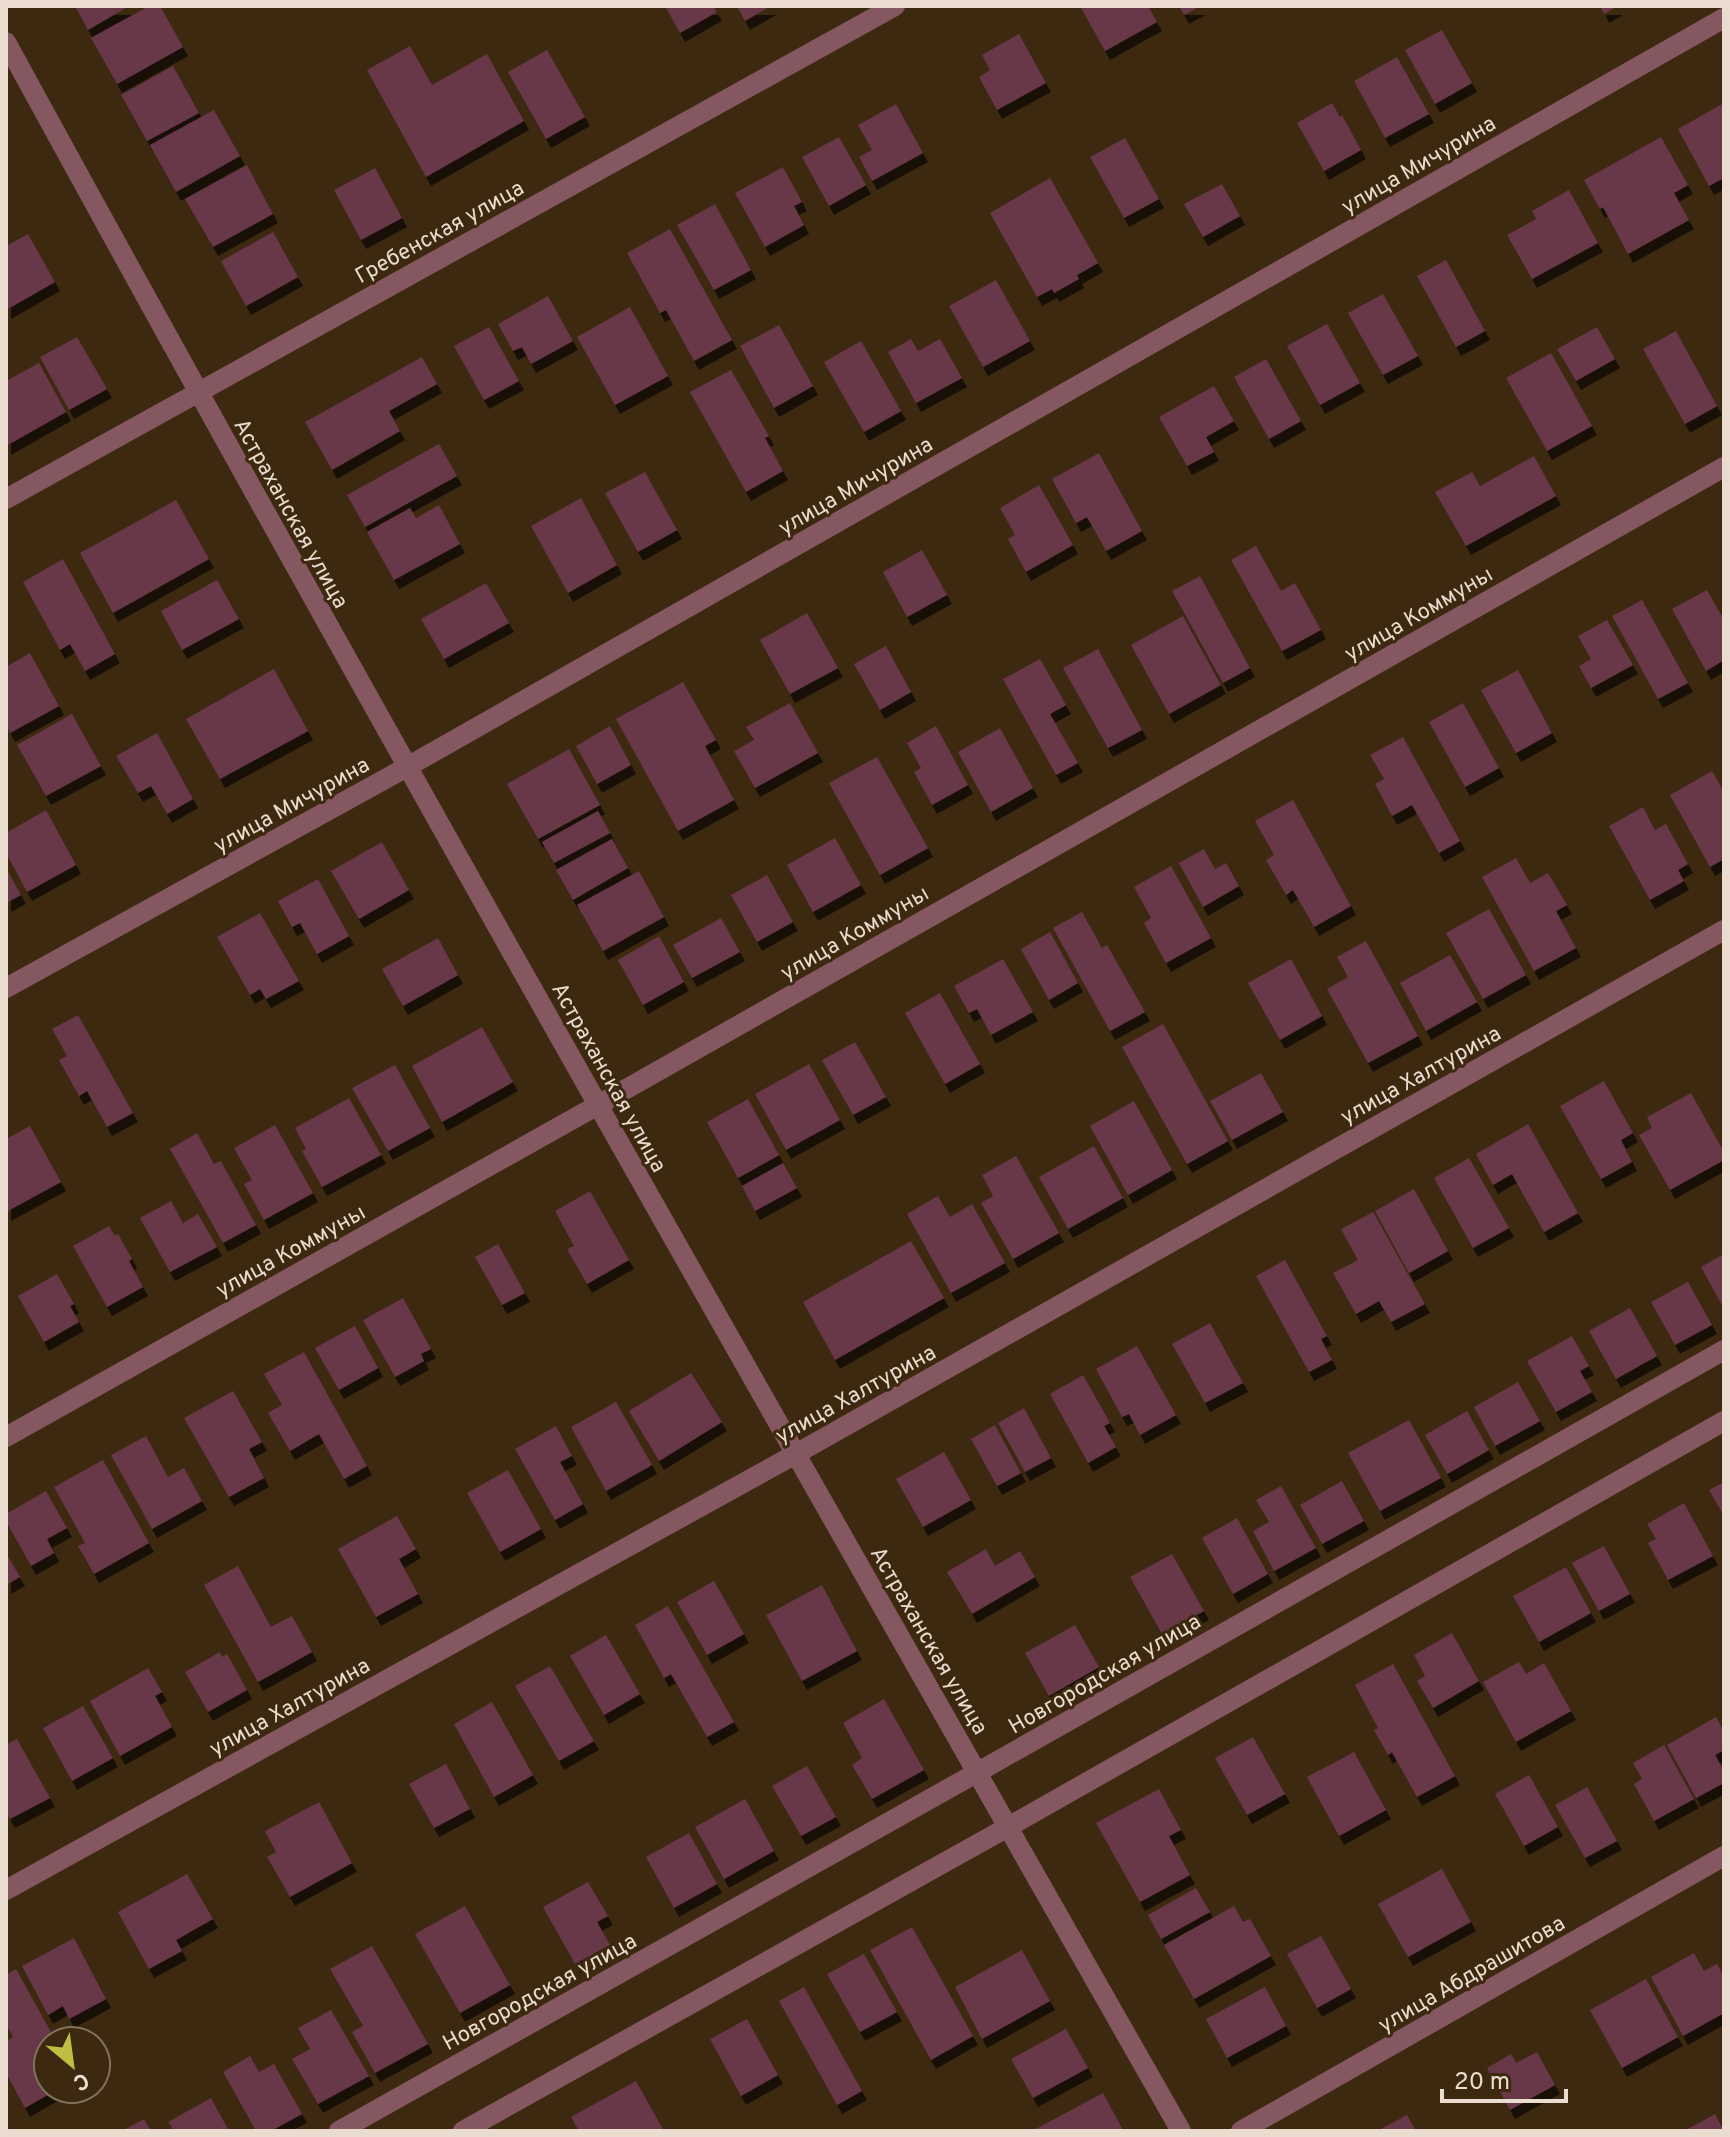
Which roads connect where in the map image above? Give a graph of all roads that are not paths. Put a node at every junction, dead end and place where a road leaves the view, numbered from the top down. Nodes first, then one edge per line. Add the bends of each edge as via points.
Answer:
1 (895, 6) edge
2 (1724, 18) edge
3 (6, 42) edge
4 (197, 392) junction
5 (1724, 467) edge
6 (6, 499) edge
7 (407, 767) junction
8 (1724, 930) edge
9 (6, 988) edge
10 (598, 1105) junction
11 (1724, 1350) edge
12 (1724, 1421) edge
13 (6, 1437) edge
14 (794, 1455) junction
15 (978, 1772) junction
16 (1008, 1827) junction
17 (1724, 1856) edge
18 (6, 1890) edge
19 (339, 2131) edge
20 (463, 2131) edge
21 (1181, 2131) edge
22 (1241, 2131) edge

1 - 4 street, Гребенская улица
2 - 7 street, улица Мичурина
3 - 4 street, Астраханская улица
4 - 6 street, Гребенская улица
4 - 7 street, Астраханская улица
5 - 10 street, улица Коммуны
7 - 9 street, улица Мичурина
7 - 10 street, Астраханская улица
8 - 14 street, улица Халтурина
10 - 13 street, улица Коммуны
10 - 14 street, Астраханская улица
11 - 15 street, Новгородская улица
12 - 16 street
14 - 15 street, Астраханская улица
14 - 18 street, улица Халтурина
15 - 16 street, Астраханская улица
15 - 19 street, Новгородская улица
16 - 20 street
16 - 21 street, Астраханская улица
17 - 22 street, улица Абдрашитова

